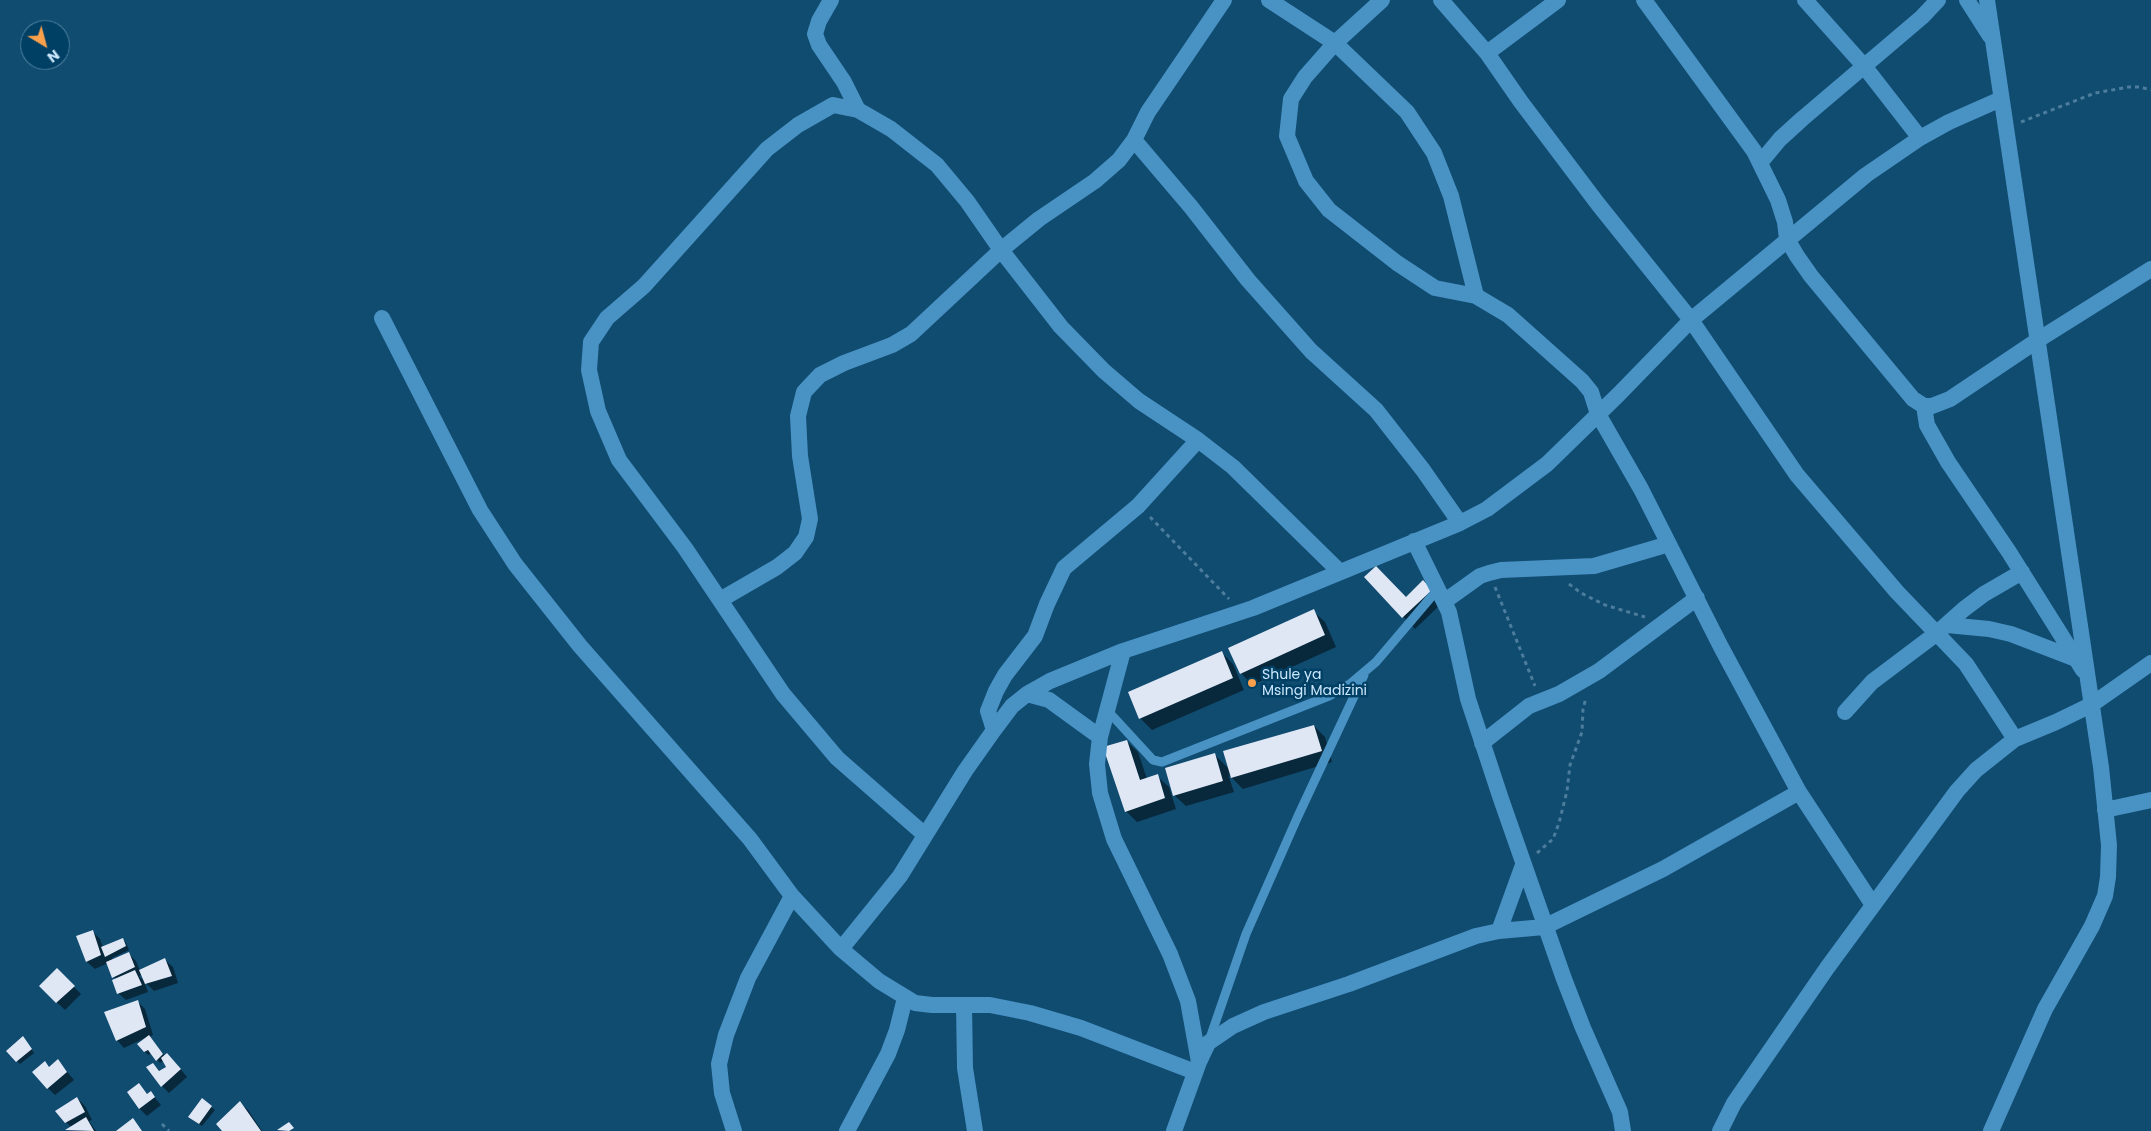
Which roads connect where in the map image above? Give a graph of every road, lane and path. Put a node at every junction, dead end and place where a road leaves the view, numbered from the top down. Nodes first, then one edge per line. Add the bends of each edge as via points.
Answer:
1 (831, 0) edge
2 (1224, 0) edge
3 (1269, 0) edge
4 (1382, 0) edge
5 (1441, 0) edge
6 (1558, 0) edge
7 (1644, 0) edge
8 (1804, 0) edge
9 (1938, 0) edge
10 (1967, 0) edge
11 (1987, 0) edge
12 (1993, 42) junction
13 (1334, 43) junction
14 (1487, 53) junction
15 (1864, 66) junction
16 (2151, 90) edge
17 (2002, 99) junction
18 (858, 110) junction
19 (2006, 127) junction
20 (1920, 138) junction
21 (1134, 140) junction
22 (1760, 163) junction
23 (1787, 239) junction
24 (1001, 250) junction
25 (2151, 269) edge
26 (1476, 296) junction
27 (382, 318) dead end
28 (1691, 320) junction
29 (2038, 340) junction
30 (1924, 406) junction
31 (1598, 414) junction
32 (1198, 440) junction
33 (1138, 506) junction
34 (1460, 523) junction
35 (1414, 541) junction
36 (1669, 544) junction
37 (1553, 569) junction
38 (1339, 571) junction
39 (1491, 572) junction
40 (2022, 572) junction
41 (1441, 595) junction
42 (1697, 598) junction
43 (720, 600) junction
44 (1241, 612) junction
45 (1662, 624) junction
46 (1942, 629) junction
47 (1123, 651) junction
48 (2076, 659) junction
49 (2151, 663) edge
50 (1365, 673) junction
51 (2086, 674) junction
52 (1589, 693) dead end
53 (1028, 694) junction
54 (1541, 700) junction
55 (2091, 705) junction
56 (1107, 710) junction
57 (1845, 712) dead end
58 (994, 730) junction
59 (1100, 738) junction
60 (2015, 739) junction
61 (1482, 742) junction
62 (1799, 792) junction
63 (2151, 800) edge
64 (2105, 810) junction
65 (925, 835) junction
66 (1523, 863) junction
67 (792, 896) junction
68 (1873, 905) junction
69 (1544, 927) junction
70 (1499, 931) junction
71 (842, 949) junction
72 (905, 998) junction
73 (964, 1005) junction
74 (1208, 1043) junction
75 (1197, 1067) junction
76 (162, 1124) dead end
77 (169, 1131) edge
78 (734, 1131) edge
79 (847, 1131) edge
80 (975, 1131) edge
81 (1174, 1131) edge
82 (1623, 1131) edge
83 (1720, 1131) edge
84 (1992, 1131) edge

1 - 18 street via 815,34
2 - 21 street via 1148,112
3 - 13 street
4 - 13 street
5 - 14 street
6 - 14 street
7 - 22 street
8 - 15 street
9 - 15 street
10 - 12 street
11 - 12 street
12 - 17 street
13 - 26 street via 1407,112 1434,153 1451,196
13 - 26 street via 1291,99 1286,136 1306,181 1329,210 1397,263 1435,288
14 - 28 street via 1592,196
15 - 20 street
15 - 22 street via 1780,139
16 - 19 path via 2129,87 2095,93
17 - 19 street
17 - 20 street
18 - 24 street via 892,129 937,165
18 - 43 street via 833,105 798,125 767,149 644,286 607,318 591,342 589,370 598,411 619,460
19 - 29 street
20 - 23 street via 1866,175
21 - 24 street via 1120,160 1095,181 1038,219
21 - 34 street via 1248,280 1311,350 1376,410
22 - 23 street via 1778,200
23 - 28 street
23 - 30 street via 1811,276 1913,399
24 - 32 street via 1061,327 1104,371 1138,401
24 - 43 street via 910,334 892,345 859,356 820,375 804,392 798,416 800,456 810,519 806,537 795,552 777,566
25 - 29 street
26 - 31 street via 1508,315 1582,381 1591,392
27 - 67 street via 480,510 515,564 580,646 750,839
28 - 31 street
28 - 46 street via 1797,475 1897,592
29 - 30 street via 1950,399
29 - 51 street
30 - 40 street via 1931,433
31 - 34 street via 1547,464 1507,496
31 - 36 street
32 - 33 street
32 - 38 street via 1232,467
33 - 44 path
33 - 58 street via 1064,568 1035,636 996,691 988,711
34 - 35 street
35 - 38 street
35 - 41 street
36 - 37 street via 1594,566
36 - 42 street
37 - 39 street
37 - 45 path via 1591,599
38 - 44 street
39 - 41 street
39 - 54 path via 1501,606
40 - 46 street via 1984,594
40 - 48 street
41 - 50 lane
41 - 61 street via 1452,621 1468,699
42 - 45 street
42 - 62 street
43 - 65 street via 807,725 837,758
44 - 47 street
45 - 54 street via 1582,682
46 - 48 street via 1989,629 2012,634
46 - 57 street via 1872,682
46 - 60 street
47 - 53 street via 1050,681
47 - 56 street
48 - 51 street
49 - 55 street
50 - 56 lane via 1329,696 1162,762 1153,760
50 - 74 lane via 1246,934
51 - 55 street
52 - 66 path via 1583,709 1582,732 1570,765 1563,809 1553,839
53 - 58 street via 1012,706
53 - 59 street via 1049,700
54 - 61 street via 1528,706
55 - 60 street
55 - 64 street
56 - 59 street
58 - 65 street
59 - 75 street via 1097,764 1100,793 1114,839 1170,954 1188,1001
60 - 68 street via 1976,770 1957,791
61 - 66 street
62 - 68 street
62 - 69 street via 1663,869
63 - 64 street
64 - 84 street via 2109,845 2104,896 2092,926 2045,1009
65 - 71 street via 900,876
66 - 69 street
66 - 70 street
67 - 71 street
67 - 78 street via 748,978 726,1035 719,1064 722,1093
68 - 83 street via 1734,1103
69 - 70 street
69 - 82 street via 1583,1028 1615,1097
70 - 74 street via 1476,936 1264,1012 1233,1026
71 - 72 street via 878,981
72 - 73 street via 915,1003
72 - 79 street via 888,1054
73 - 75 street via 990,1005 1030,1013
73 - 80 street via 965,1068
74 - 75 street
75 - 81 street
76 - 77 path

